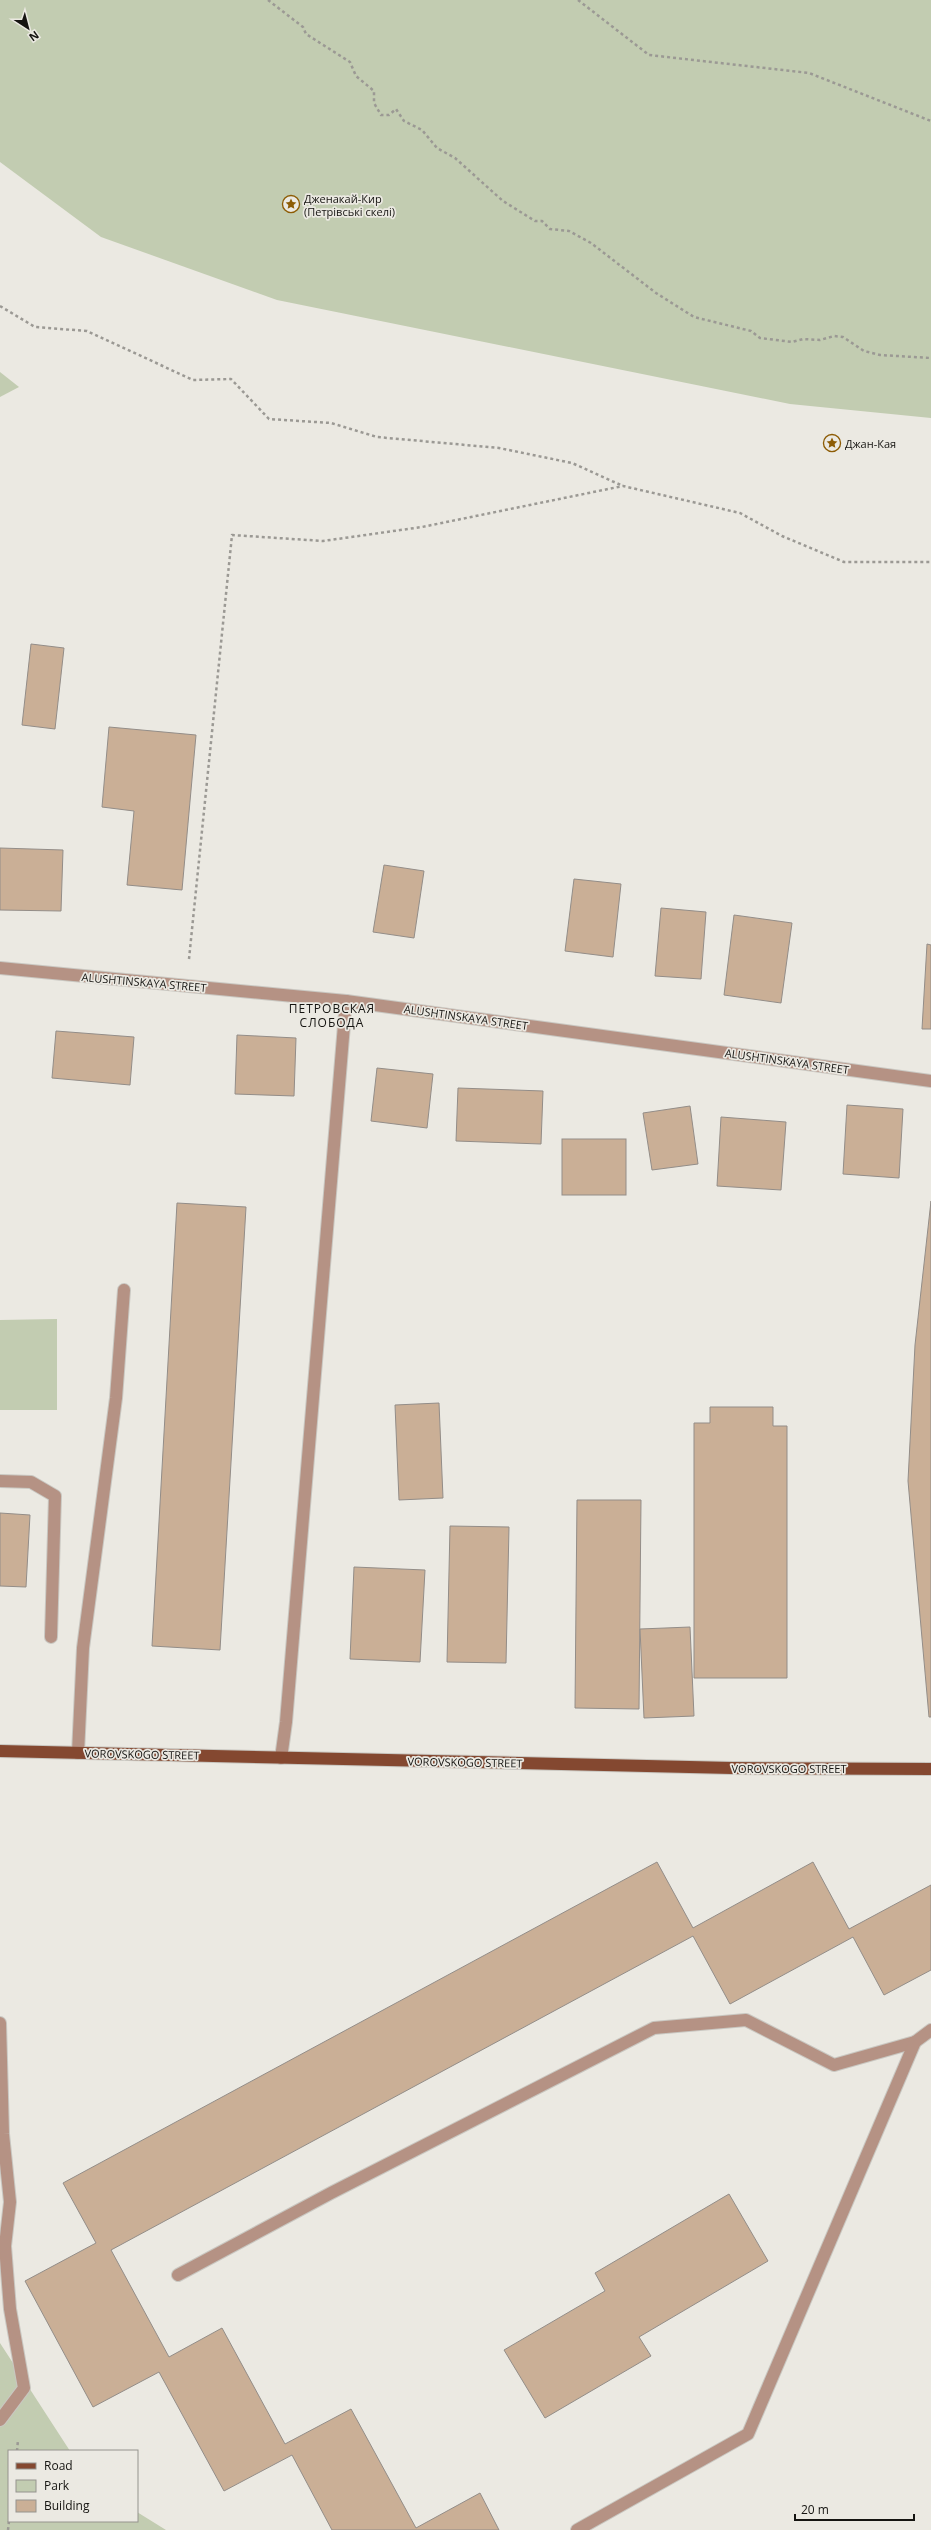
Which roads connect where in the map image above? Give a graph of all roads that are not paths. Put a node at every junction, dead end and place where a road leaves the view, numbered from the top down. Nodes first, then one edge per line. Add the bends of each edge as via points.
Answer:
1 (0, 968) edge
2 (346, 1001) junction
3 (931, 1081) edge
4 (124, 1290) dead end
5 (0, 1481) edge
6 (50, 1637) dead end
7 (0, 1751) edge
8 (78, 1753) junction
9 (281, 1758) junction
10 (931, 1769) edge
11 (0, 2023) edge
12 (931, 2030) edge
13 (915, 2042) junction
14 (178, 2275) dead end
15 (0, 2420) edge
16 (577, 2530) edge

1 - 2 street, ALUSHTINSKAYA STREET
2 - 3 street, ALUSHTINSKAYA STREET
2 - 9 street
4 - 8 street via 116,1398 83,1648
5 - 6 street via 31,1482 55,1496
7 - 8 main road, VOROVSKOGO STREET
8 - 9 main road, VOROVSKOGO STREET
9 - 10 main road, VOROVSKOGO STREET via 724,1768
11 - 15 street via 3,2134 10,2202 6,2246 10,2309 24,2388
12 - 13 street
13 - 14 street via 834,2065 746,2020 654,2028 331,2193
13 - 16 street via 748,2434

